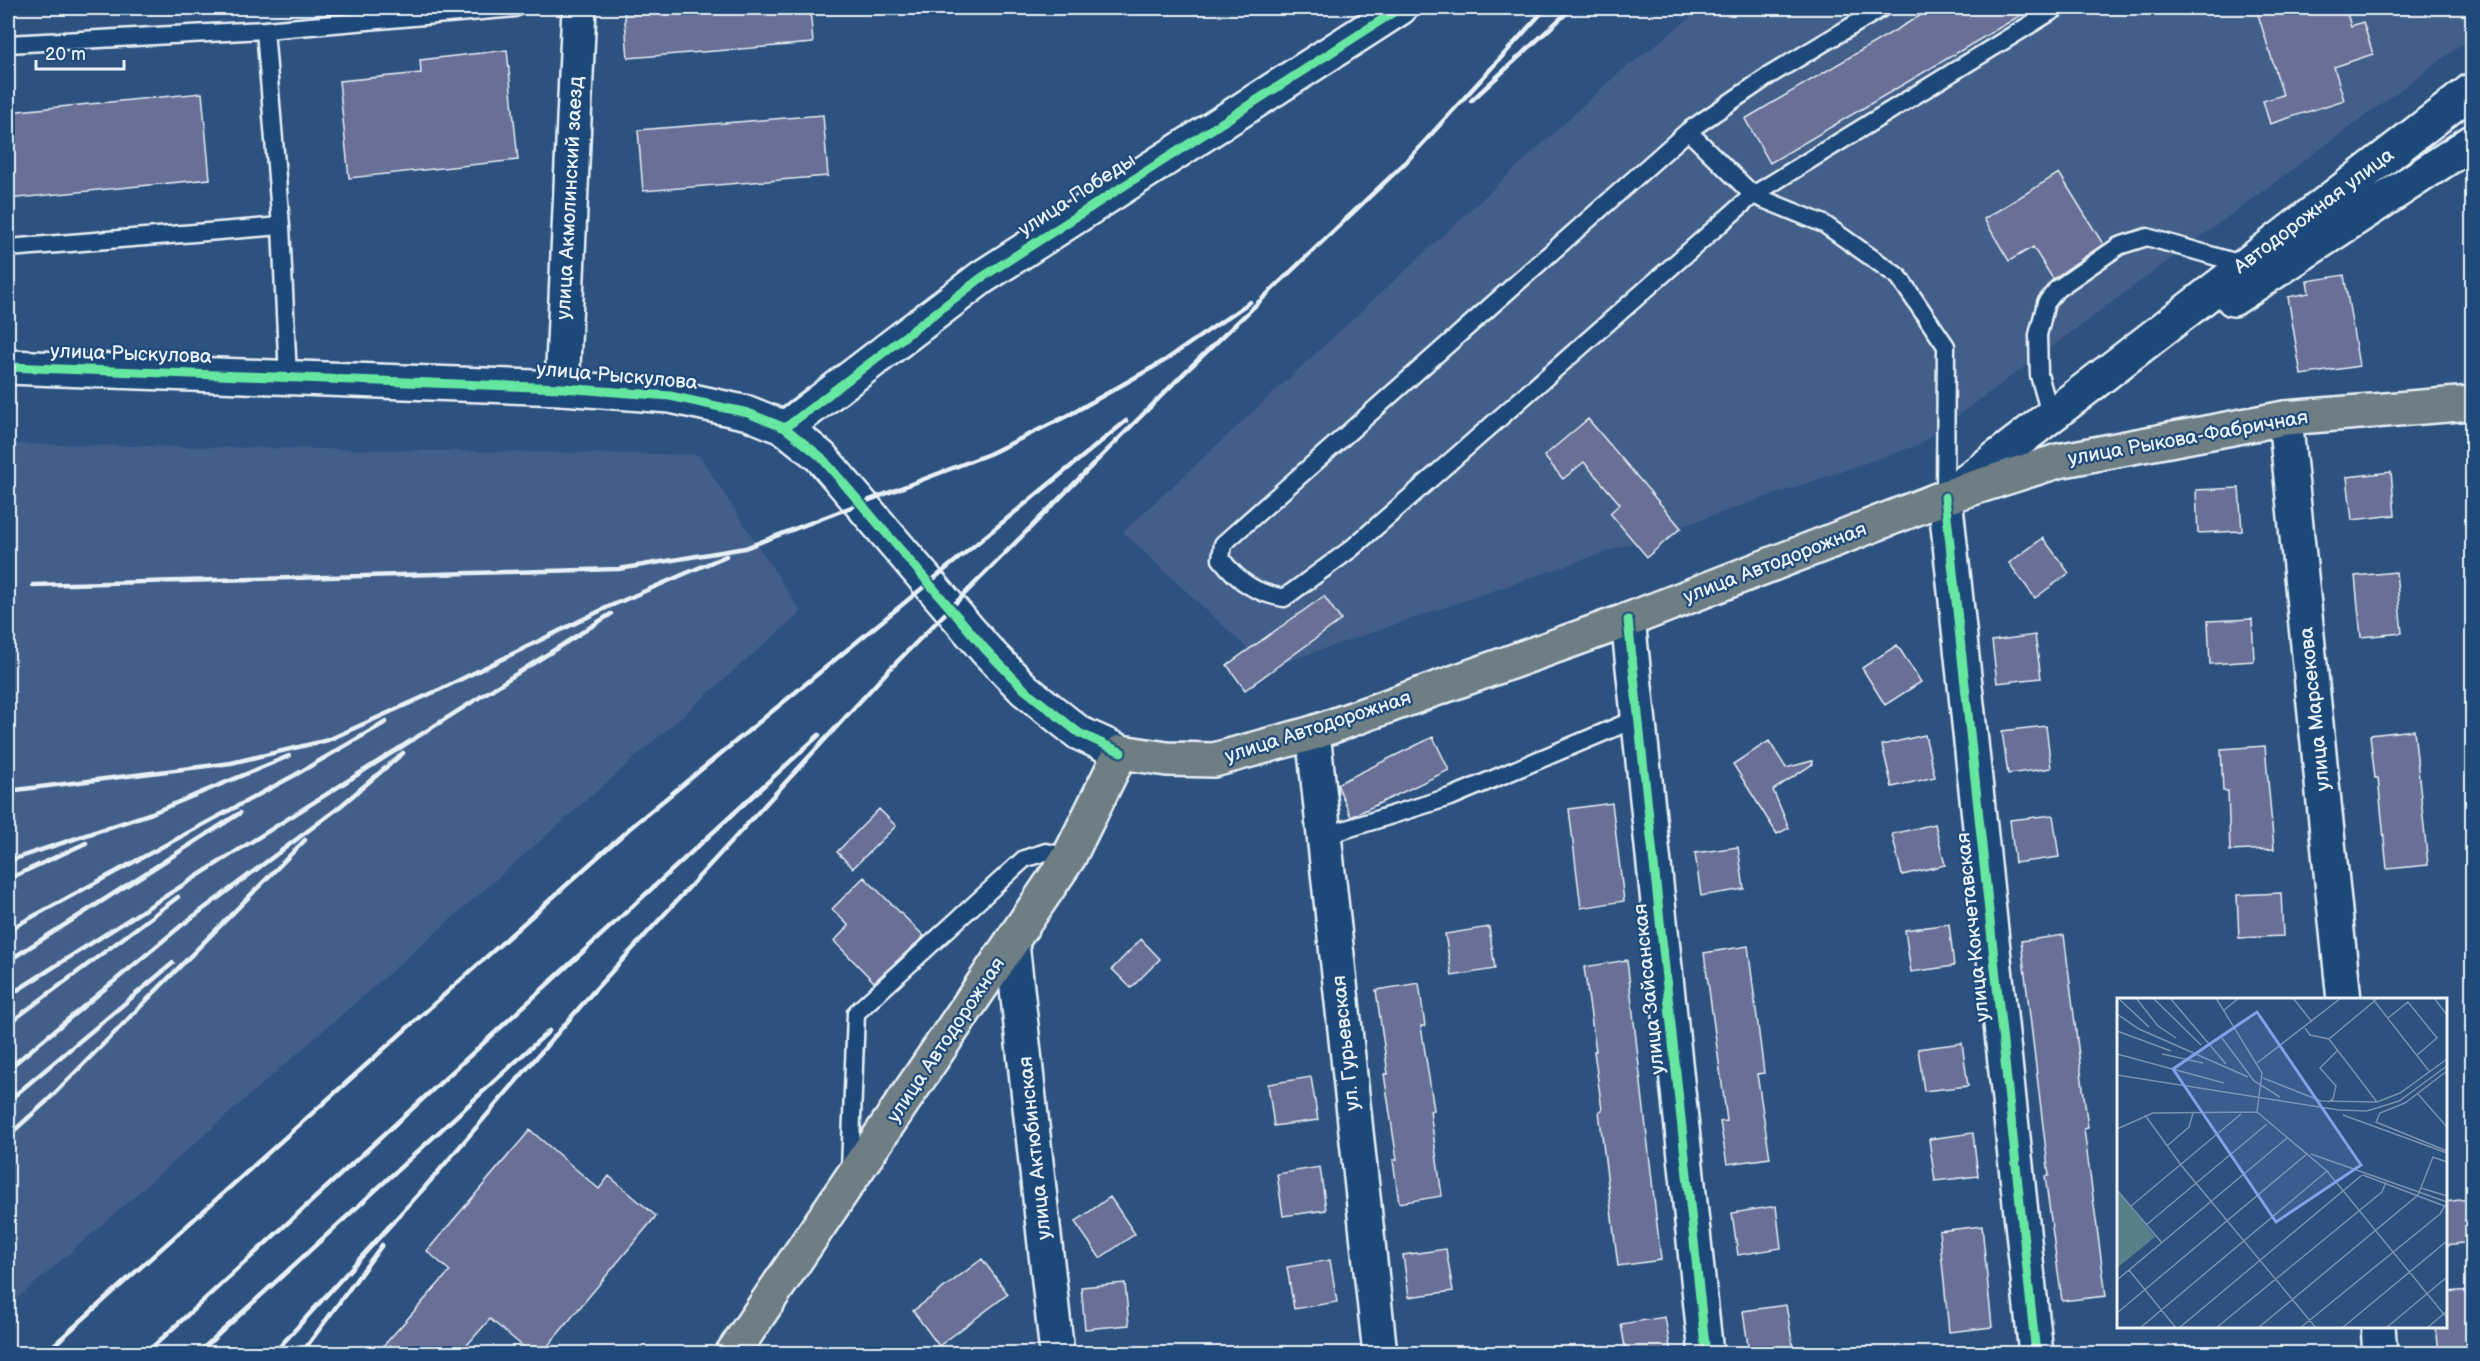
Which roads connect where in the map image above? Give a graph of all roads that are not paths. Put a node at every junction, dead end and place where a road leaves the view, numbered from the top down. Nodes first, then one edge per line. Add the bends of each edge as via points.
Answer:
1 (515, 8) edge
2 (579, 8) edge
3 (1400, 8) edge
4 (1882, 8) edge
5 (2057, 8) edge
6 (365, 14) edge
7 (265, 30) junction
8 (8, 44) edge
9 (2472, 90) edge
10 (1688, 131) junction
11 (2472, 142) edge
12 (1753, 195) junction
13 (281, 225) junction
14 (8, 248) edge
15 (2245, 265) junction
16 (2159, 335) junction
17 (8, 366) edge
18 (288, 378) junction
19 (562, 388) junction
20 (2472, 403) edge
21 (2051, 417) junction
22 (2285, 418) junction
23 (784, 428) junction
24 (1945, 497) junction
25 (1628, 620) junction
26 (1638, 718) junction
27 (1313, 733) junction
28 (1121, 752) junction
29 (1324, 836) junction
30 (1069, 857) junction
31 (1012, 943) junction
32 (2344, 998) edge
33 (850, 1182) junction
34 (2378, 1328) edge
35 (732, 1353) edge
36 (1057, 1353) edge
37 (1380, 1353) edge
38 (1706, 1353) edge
39 (2036, 1353) edge
40 (2380, 1353) edge

1 - 6 lane
2 - 19 street, улица Акмолинский заезд
3 - 23 street, улица Победы via 981,278
4 - 10 lane via 1770,75
5 - 12 lane
6 - 7 lane
7 - 8 lane
7 - 13 lane
9 - 15 street, Автодорожная улица
10 - 12 lane
10 - 12 lane via 1223,543 1221,559 1231,572 1262,594 1284,598 1351,549
11 - 16 street, Автодорожная улица via 2211,313
12 - 24 lane via 1824,225 1899,277 1946,346
13 - 14 lane
13 - 18 lane
15 - 16 street, Автодорожная улица
15 - 21 lane via 2147,237 2119,246 2057,289 2046,303 2038,335 2039,375
16 - 21 street, Автодорожная улица
17 - 18 street, улица Рыскулова
18 - 19 street, улица Рыскулова
19 - 23 street, улица Рыскулова via 711,403
20 - 22 main road, улица Рыкова-Фабричная
21 - 24 street, Автодорожная улица
22 - 24 main road, улица Рыкова-Фабричная via 2058,461
22 - 32 street, улица Марсекова
23 - 28 street, улица Рыскулова via 821,457 1025,690 1079,733
24 - 25 main road, улица Автодорожная
24 - 39 street, улица Кокчетавская
25 - 26 street, улица Зайсанская
25 - 27 main road, улица Автодорожная
26 - 29 lane via 1453,796
26 - 38 street, улица Зайсанская
27 - 28 main road, улица Автодорожная via 1214,760 1167,759
27 - 29 street, ул. Гурьевская
28 - 30 main road, улица Автодорожная
29 - 37 street, ул. Гурьевская
30 - 31 main road, улица Автодорожная
30 - 33 lane via 1046,852 1024,860 856,1013
31 - 33 main road, улица Автодорожная
31 - 36 street, улица Актюбинская
33 - 35 main road, улица Автодорожная
34 - 40 street

